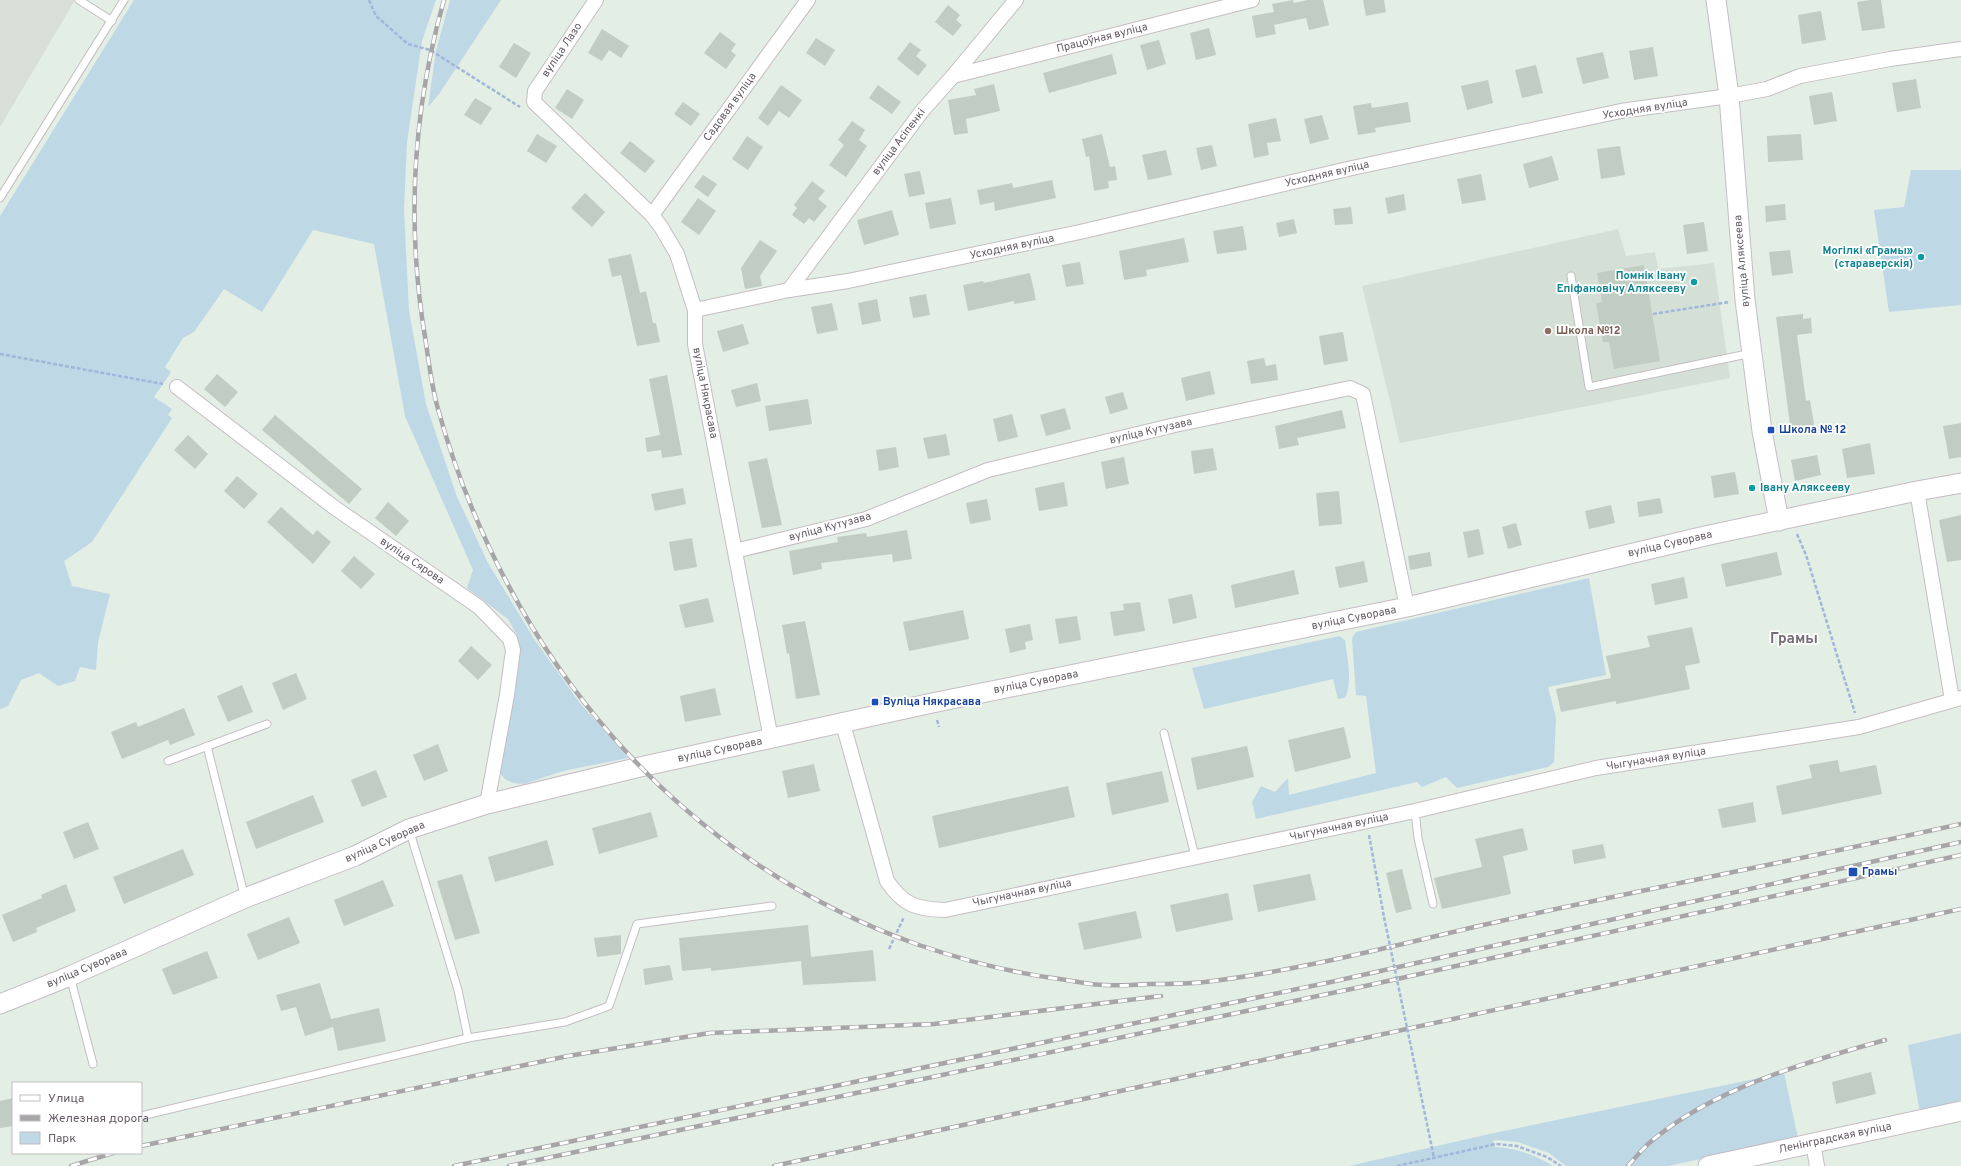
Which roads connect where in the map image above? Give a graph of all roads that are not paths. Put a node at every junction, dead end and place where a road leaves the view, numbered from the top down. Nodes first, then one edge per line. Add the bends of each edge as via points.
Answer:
1 (79, 0) edge
2 (124, 0) edge
3 (596, 0) edge
4 (808, 0) edge
5 (1016, 0) edge
6 (1252, 0) edge
7 (1716, 0) edge
8 (112, 20) junction
9 (1961, 49) edge
10 (953, 76) junction
11 (1729, 96) junction
12 (534, 102) joint
13 (0, 198) edge
14 (652, 215) junction
15 (1571, 276) dead end
16 (789, 290) junction
17 (695, 310) junction
18 (1752, 352) junction
19 (177, 388) road end
20 (1961, 483) edge
21 (1917, 490) junction
22 (1785, 520) junction
23 (735, 551) junction
24 (1407, 607) junction
25 (1957, 699) edge
26 (267, 724) dead end
27 (843, 724) junction
28 (1164, 733) dead end
29 (771, 739) junction
30 (207, 746) junction
31 (168, 761) dead end
32 (487, 804) junction
33 (1415, 811) junction
34 (409, 829) junction
35 (1195, 856) junction
36 (245, 898) junction
37 (1433, 904) dead end
38 (772, 906) dead end
39 (70, 976) junction
40 (0, 1004) edge
41 (468, 1038) junction
42 (93, 1064) dead end
43 (1961, 1111) edge
44 (142, 1116) edge
45 (1813, 1143) junction
46 (1708, 1166) edge
47 (1817, 1166) edge

1 - 8 lane
2 - 8 lane
3 - 12 street, вуліца Лазо via 535,91
4 - 14 street, Садовая вуліца
5 - 10 street, вуліца Асіпенкі
6 - 10 street, Працоўная вуліца
7 - 11 street, вуліца Аляксеева
8 - 13 lane
9 - 11 street, Усходняя вуліца via 1800,76 1767,89
10 - 16 street, вуліца Асіпенкі via 922,111
11 - 16 street, Усходняя вуліца via 1621,111 1352,168 1080,232 848,281
11 - 18 street, вуліца Аляксеева via 1745,300
12 - 14 street, вуліца Някрасава
14 - 17 street, вуліца Някрасава via 677,254
15 - 18 lane via 1590,387
16 - 17 street, Усходняя вуліца
17 - 23 street, вуліца Някрасава via 695,344
18 - 22 street, вуліца Аляксеева via 1762,431
19 - 32 street, вуліца Сярова via 335,508 478,607 510,640 513,650 507,695
20 - 21 street, вуліца Суворава
21 - 22 street, вуліца Суворава
21 - 25 street
22 - 24 street, вуліца Суворава via 1705,536
23 - 24 street, вуліца Кутузава via 866,519 988,470 1175,425 1350,388 1363,394
23 - 29 street, вуліца Някрасава
24 - 27 street, вуліца Суворава via 940,701
25 - 33 street, Чыгуначная вуліца via 1860,727 1596,768
26 - 30 lane
27 - 29 street, вуліца Суворава
27 - 35 street, Чыгуначная вуліца via 887,881 896,895 910,904 927,909 945,910
28 - 35 lane
29 - 32 street, вуліца Суворава
30 - 31 lane
30 - 36 lane
32 - 34 street, вуліца Суворава
33 - 35 street, Чыгуначная вуліца
33 - 37 lane via 1418,838
34 - 36 street, вуліца Суворава via 355,856
34 - 41 lane via 458,990
36 - 39 street, вуліца Суворава
38 - 41 lane via 636,924 609,1006 565,1022
39 - 40 street, вуліца Суворава
39 - 42 lane
41 - 44 lane
43 - 45 street, Ленінградская вуліца
45 - 46 street, Ленінградская вуліца
45 - 47 street

